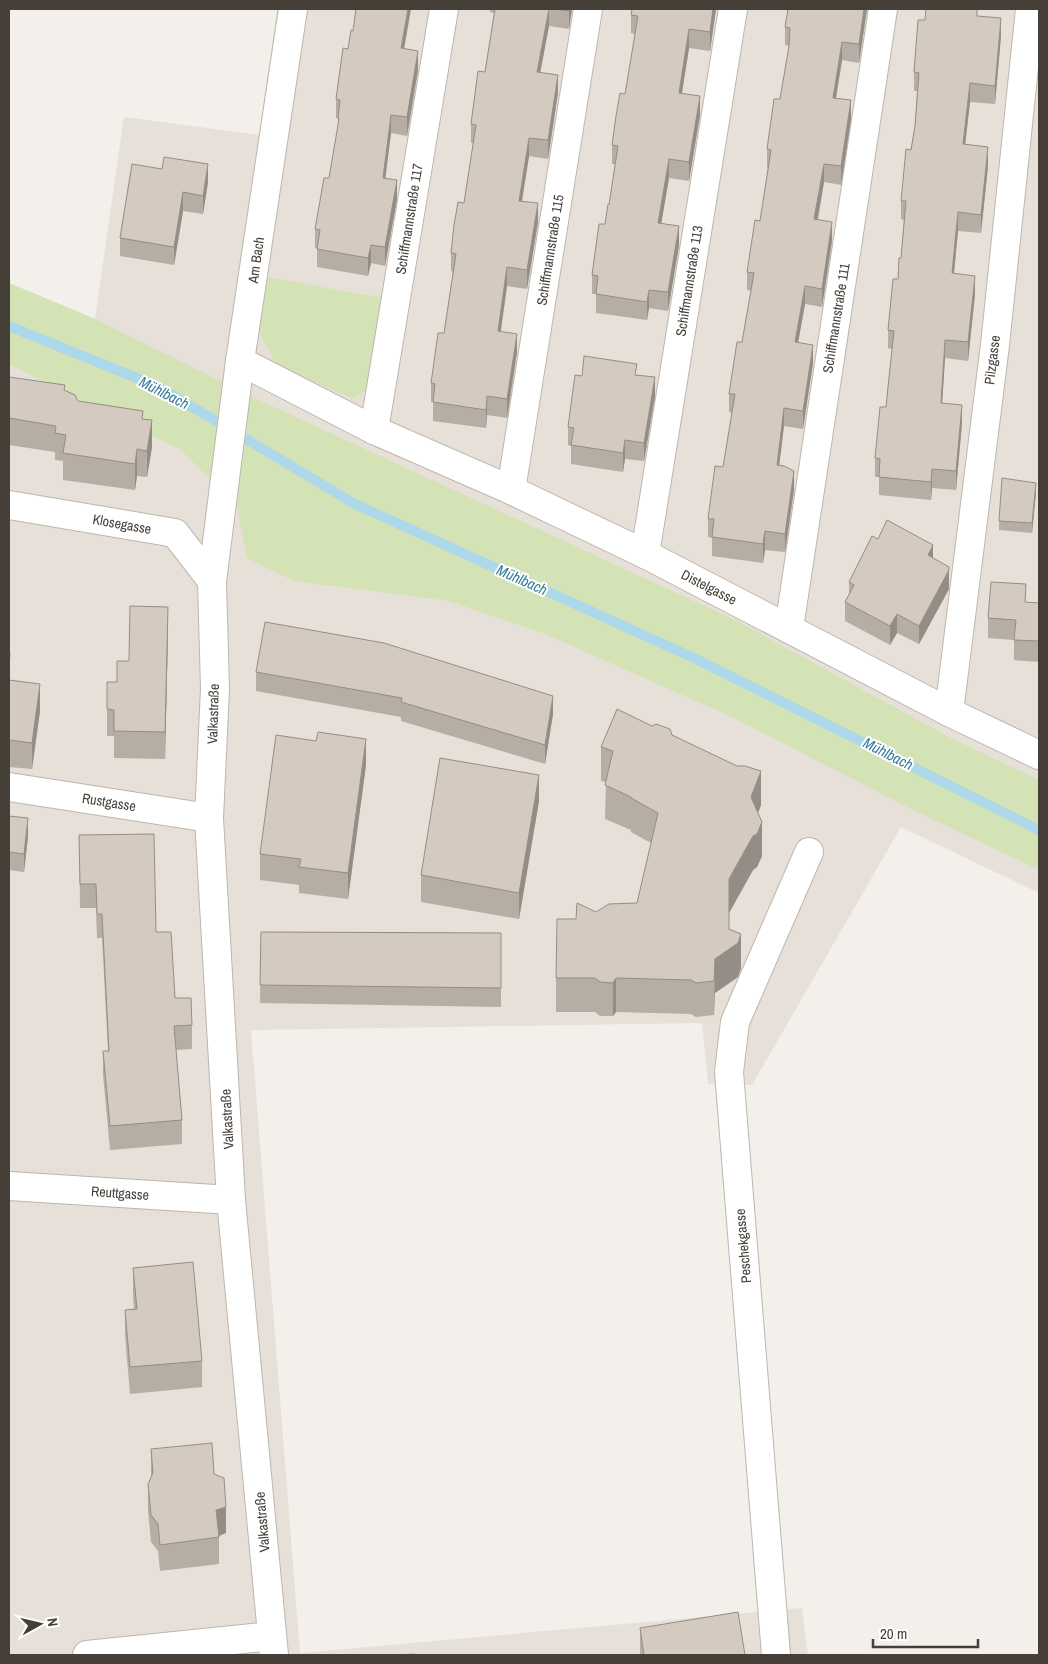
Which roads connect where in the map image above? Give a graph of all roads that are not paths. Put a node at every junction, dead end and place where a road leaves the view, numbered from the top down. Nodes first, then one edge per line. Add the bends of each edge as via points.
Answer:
1 (293, 9) edge
2 (444, 9) edge
3 (588, 9) edge
4 (732, 9) edge
5 (882, 9) edge
6 (1030, 9) edge
7 (240, 361) junction
8 (374, 430) junction
9 (228, 455) joint
10 (512, 490) junction
11 (9, 505) edge
12 (645, 554) junction
13 (212, 581) junction
14 (789, 628) junction
15 (949, 712) junction
16 (1039, 755) edge
17 (9, 787) edge
18 (209, 818) junction
19 (809, 852) dead end
20 (9, 1186) edge
21 (232, 1200) junction
22 (273, 1645) edge
23 (88, 1655) edge
24 (776, 1655) edge

1 - 7 street, Am Bach
2 - 8 street, Schiffmannstraße 117
3 - 10 street, Schiffmannstraße 115
4 - 12 street, Schiffmannstraße 113
5 - 14 street, Schiffmannstraße 111
6 - 15 street, Pilzgasse via 994,345
7 - 8 street
7 - 9 street, Am Bach
8 - 10 street, Distelgasse
9 - 13 street, Valkastraße
10 - 12 street, Distelgasse
11 - 13 street, Klosegasse via 175,533
12 - 14 street, Distelgasse
13 - 18 street, Valkastraße via 215,688
14 - 15 street, Distelgasse
15 - 16 street, Distelgasse
17 - 18 street, Rustgasse
18 - 21 street, Valkastraße
19 - 24 street, Peschekgasse via 735,1022 729,1072
20 - 21 street, Reuttgasse
21 - 22 street, Valkastraße
22 - 23 street

